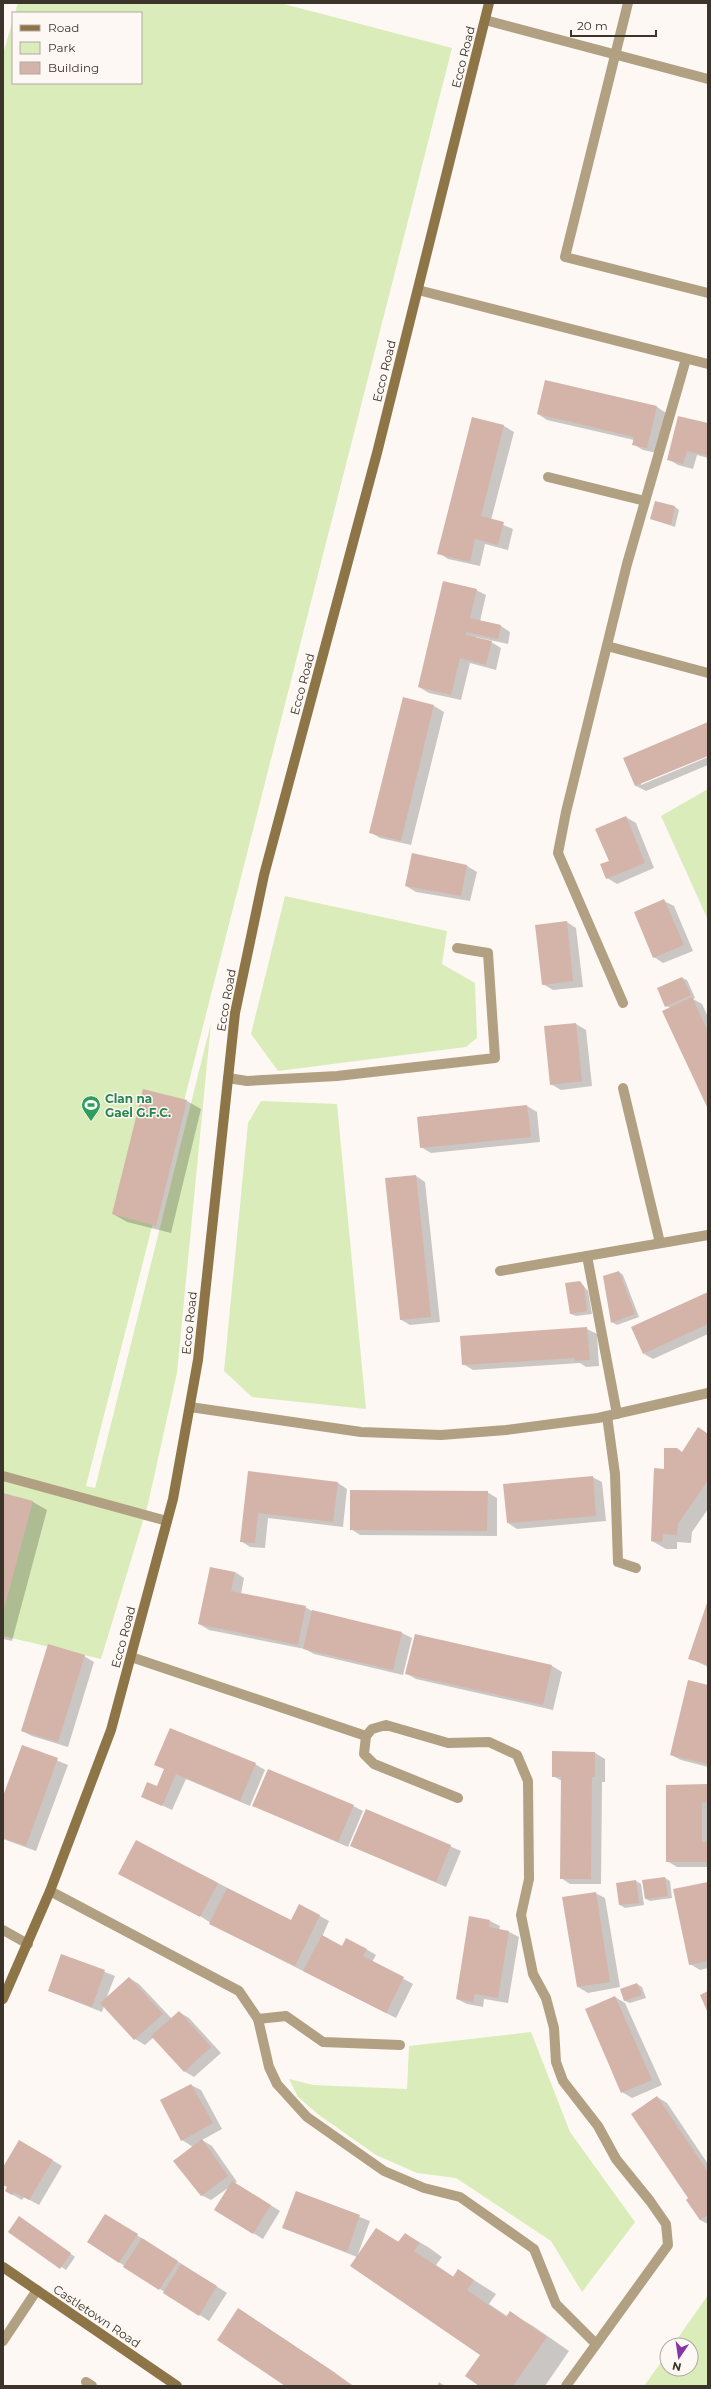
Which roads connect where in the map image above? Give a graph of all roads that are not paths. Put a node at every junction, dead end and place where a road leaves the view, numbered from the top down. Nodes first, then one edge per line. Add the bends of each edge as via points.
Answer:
1 (489, 3) edge
2 (628, 3) edge
3 (485, 20) junction
4 (616, 54) junction
5 (708, 79) edge
6 (418, 290) junction
7 (708, 292) edge
8 (686, 358) junction
9 (708, 364) edge
10 (548, 477) dead end
11 (645, 501) junction
12 (607, 646) junction
13 (708, 674) edge
14 (457, 948) dead end
15 (623, 1003) dead end
16 (228, 1078) junction
17 (622, 1088) dead end
18 (708, 1235) edge
19 (660, 1243) junction
20 (587, 1256) junction
21 (500, 1271) dead end
22 (708, 1393) edge
23 (190, 1407) junction
24 (612, 1415) junction
25 (3, 1476) edge
26 (167, 1522) junction
27 (636, 1568) dead end
28 (131, 1657) junction
29 (366, 1736) junction
30 (458, 1798) dead end
31 (50, 1890) junction
32 (3, 1930) edge
33 (28, 1944) junction
34 (3, 1999) edge
35 (258, 2019) junction
36 (400, 2045) dead end
37 (3, 2266) edge
38 (37, 2290) junction
39 (3, 2341) edge
40 (596, 2344) junction
41 (177, 2386) edge
42 (566, 2386) edge

1 - 3 street, Ecco Road
2 - 4 street
3 - 4 street
3 - 6 street, Ecco Road
4 - 5 street
4 - 7 street via 565,257
6 - 8 street
6 - 16 street, Ecco Road via 264,875 235,1013
8 - 9 street
8 - 11 street
10 - 11 street
11 - 12 street
12 - 13 street
12 - 15 street via 558,853
14 - 16 street via 488,953 495,1058 337,1076 252,1080
16 - 23 street, Ecco Road via 198,1360
17 - 19 street
18 - 19 street
19 - 20 street
20 - 21 street
20 - 24 street
22 - 24 street
23 - 24 street via 361,1432 441,1435 506,1430
23 - 26 street, Ecco Road
24 - 27 street via 618,1562
25 - 26 street
26 - 28 street, Ecco Road
28 - 29 street
28 - 31 street, Ecco Road via 111,1730
29 - 30 street via 364,1754 374,1764
29 - 40 street via 372,1729 386,1725 448,1743 489,1742 517,1755 528,1781 529,1879 521,1915 533,1974 546,1998 554,2028 556,2062 563,2081 598,2126 616,2160 666,2224 668,2245
31 - 33 street, Ecco Road
31 - 35 street via 239,1991
32 - 33 street
33 - 34 street, Ecco Road
35 - 36 street via 286,2016 323,2042
35 - 40 street via 269,2067 277,2084 308,2117 384,2171 424,2188 460,2197 534,2249 556,2304
37 - 38 street, Castletown Road
38 - 39 street
38 - 41 street, Castletown Road
40 - 42 street

